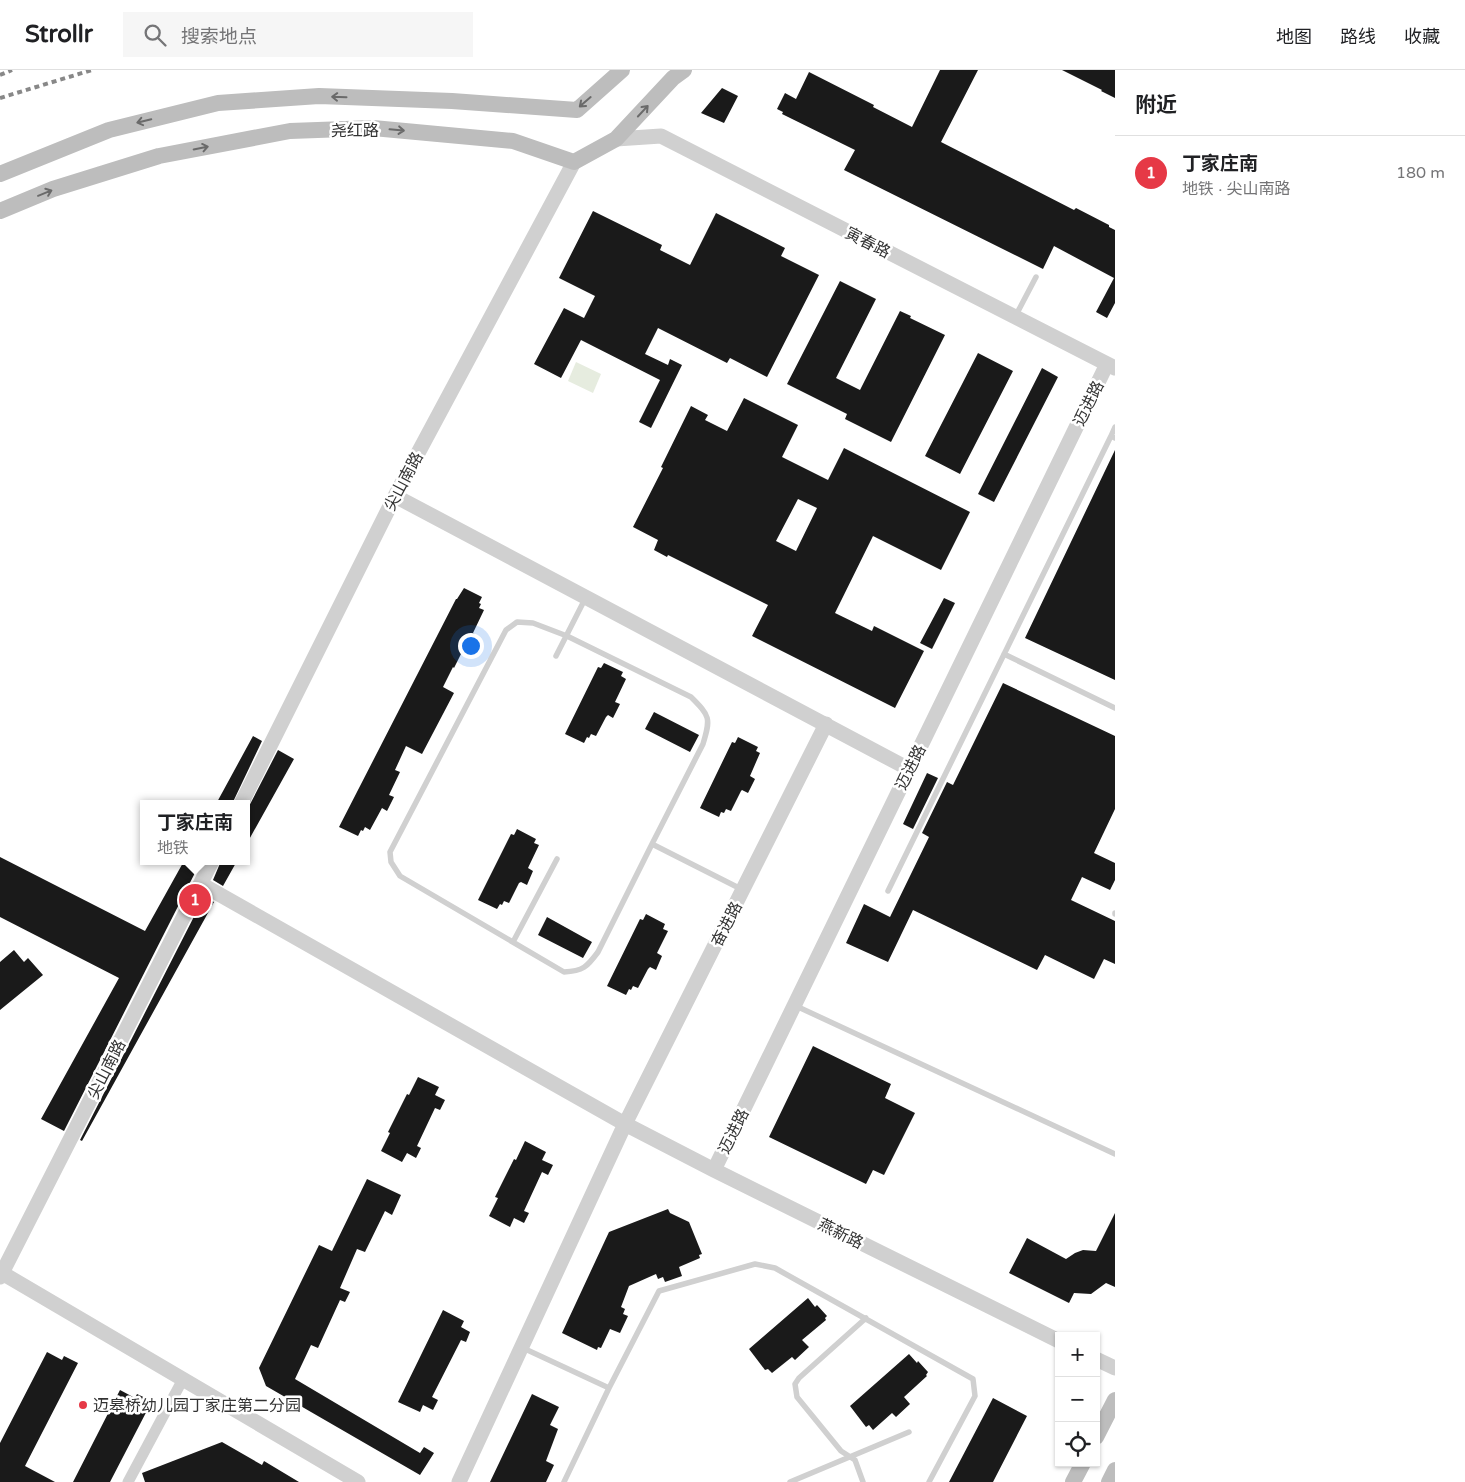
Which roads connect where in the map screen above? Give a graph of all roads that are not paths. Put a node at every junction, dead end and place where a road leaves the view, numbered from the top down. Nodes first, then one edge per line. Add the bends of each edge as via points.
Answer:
1 (622, 70) edge
2 (684, 70) edge
3 (616, 140) junction
4 (574, 162) junction
5 (0, 174) edge
6 (0, 211) edge
7 (1036, 277) dead end
8 (1015, 317) junction
9 (1111, 366) edge
10 (1115, 427) edge
11 (1113, 437) edge
12 (395, 496) junction
13 (586, 597) junction
14 (567, 636) junction
15 (1004, 654) junction
16 (556, 656) dead end
17 (1115, 708) edge
18 (826, 724) junction
19 (909, 768) junction
20 (243, 800) edge
21 (652, 844) junction
22 (558, 859) dead end
23 (210, 865) edge
24 (201, 884) junction
25 (743, 890) junction
26 (888, 891) dead end
27 (513, 942) junction
28 (794, 1005) junction
29 (625, 1124) junction
30 (1115, 1154) edge
31 (714, 1170) junction
32 (1, 1275) edge
33 (866, 1318) junction
34 (1055, 1338) edge
35 (521, 1347) junction
36 (1100, 1361) edge
37 (1115, 1368) edge
38 (183, 1379) junction
39 (609, 1388) junction
40 (1115, 1400) edge
41 (1100, 1429) edge
42 (909, 1432) dead end
43 (851, 1458) junction
44 (1081, 1467) edge
45 (1115, 1470) edge
46 (128, 1482) edge
47 (358, 1482) edge
48 (459, 1482) edge
49 (564, 1482) edge
50 (790, 1482) edge
51 (863, 1482) edge
52 (929, 1482) edge
53 (1073, 1482) edge
54 (1109, 1482) edge

1 -> 5 main road, 尧红路 via 577,110 319,96 218,103 109,130
3 -> 2 main road
3 - 4 main road
3 - 8 street, 寅春路 via 661,136
6 -> 4 main road, 尧红路 via 53,189 159,156 290,131 373,128 513,141
4 - 12 street, 尖山南路
7 - 8 lane
8 - 9 street, 寅春路
9 - 19 street, 迈进路
10 - 11 lane
11 - 15 lane
12 - 13 street
12 - 20 street, 尖山南路
13 - 14 lane
13 - 18 street
14 - 16 lane
14 - 21 lane via 691,697 709,718 703,744
14 - 27 lane via 533,623 517,622 506,630 390,852 390,862 400,876
15 - 17 lane
15 - 26 lane
18 - 19 street
18 - 25 street, 奋进路
19 - 28 street, 迈进路
21 - 25 lane
21 - 27 lane via 589,964 578,971 564,972
22 - 27 lane
23 - 24 street, 尖山南路
24 - 29 street, 燕新路
24 - 32 street, 尖山南路
25 - 29 street, 奋进路
28 - 30 lane
28 - 31 street, 迈进路
29 - 31 street, 燕新路
29 - 35 street, 奋进路
31 - 34 street, 燕新路
32 - 38 street
33 - 39 lane via 775,1268 755,1264 660,1291
33 - 43 lane via 794,1384 797,1397 841,1451
33 - 52 lane via 973,1379 975,1396
35 - 39 lane
35 - 48 street, 奋进路
36 - 37 street
38 - 46 street
38 - 47 street
39 - 49 lane
40 - 41 main road
42 - 43 lane
43 - 50 lane
43 - 51 lane via 855,1460
44 - 53 main road
45 - 54 main road

